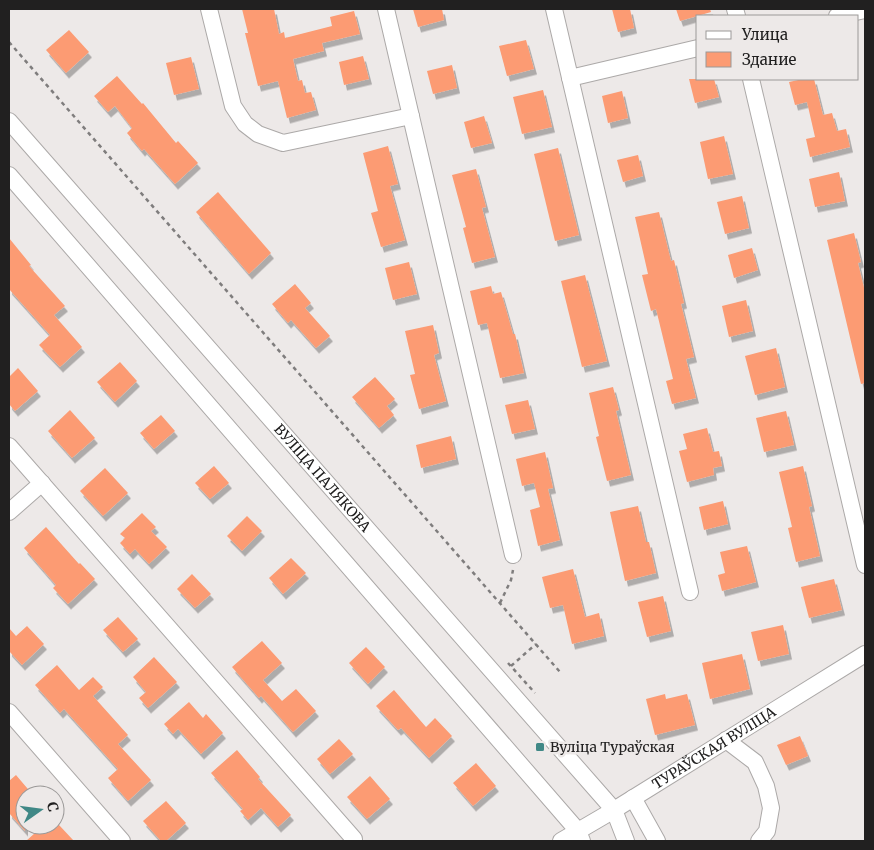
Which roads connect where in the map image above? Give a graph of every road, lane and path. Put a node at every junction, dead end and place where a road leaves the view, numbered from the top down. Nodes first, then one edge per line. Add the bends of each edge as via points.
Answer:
1 (209, 9) edge
2 (386, 9) edge
3 (554, 9) edge
4 (865, 10) edge
5 (842, 15) edge
6 (9, 42) edge
7 (696, 48) edge
8 (570, 78) junction
9 (751, 80) edge
10 (411, 116) junction
11 (9, 121) edge
12 (9, 175) edge
13 (9, 446) edge
14 (42, 483) junction
15 (9, 512) edge
16 (513, 555) joint
17 (865, 565) edge
18 (690, 592) dead end
19 (500, 603) junction
20 (536, 644) junction
21 (865, 654) edge
22 (508, 662) dead end
23 (511, 666) junction
24 (560, 672) dead end
25 (535, 693) dead end
26 (9, 712) edge
27 (726, 740) junction
28 (633, 798) junction
29 (614, 810) junction
30 (580, 836) edge
31 (354, 839) dead end
32 (122, 841) edge
33 (561, 841) edge
34 (626, 841) edge
35 (657, 841) edge
36 (759, 841) edge

1 - 10 street via 233,106 245,124 258,134 283,143
2 - 10 street
3 - 8 street
4 - 5 street
6 - 19 path
7 - 8 street
8 - 18 street
9 - 17 street
10 - 16 street
11 - 29 street, ВУЛІЦА ПАЛЯКОВА
12 - 30 street
13 - 14 street
14 - 15 street
14 - 31 street
16 - 19 path via 511,580
19 - 20 path
20 - 23 path
20 - 24 path
21 - 27 street, ТУРАЎСКАЯ ВУЛІЦА
22 - 23 path
23 - 25 path
26 - 32 street
27 - 28 street, ТУРАЎСКАЯ ВУЛІЦА
27 - 36 street via 755,762 766,786 772,808 767,831
28 - 29 street, ТУРАЎСКАЯ ВУЛІЦА
28 - 35 street
29 - 30 street, ТУРАЎСКАЯ ВУЛІЦА
29 - 34 street, ВУЛІЦА ПАЛЯКОВА
30 - 33 street, ТУРАЎСКАЯ ВУЛІЦА

